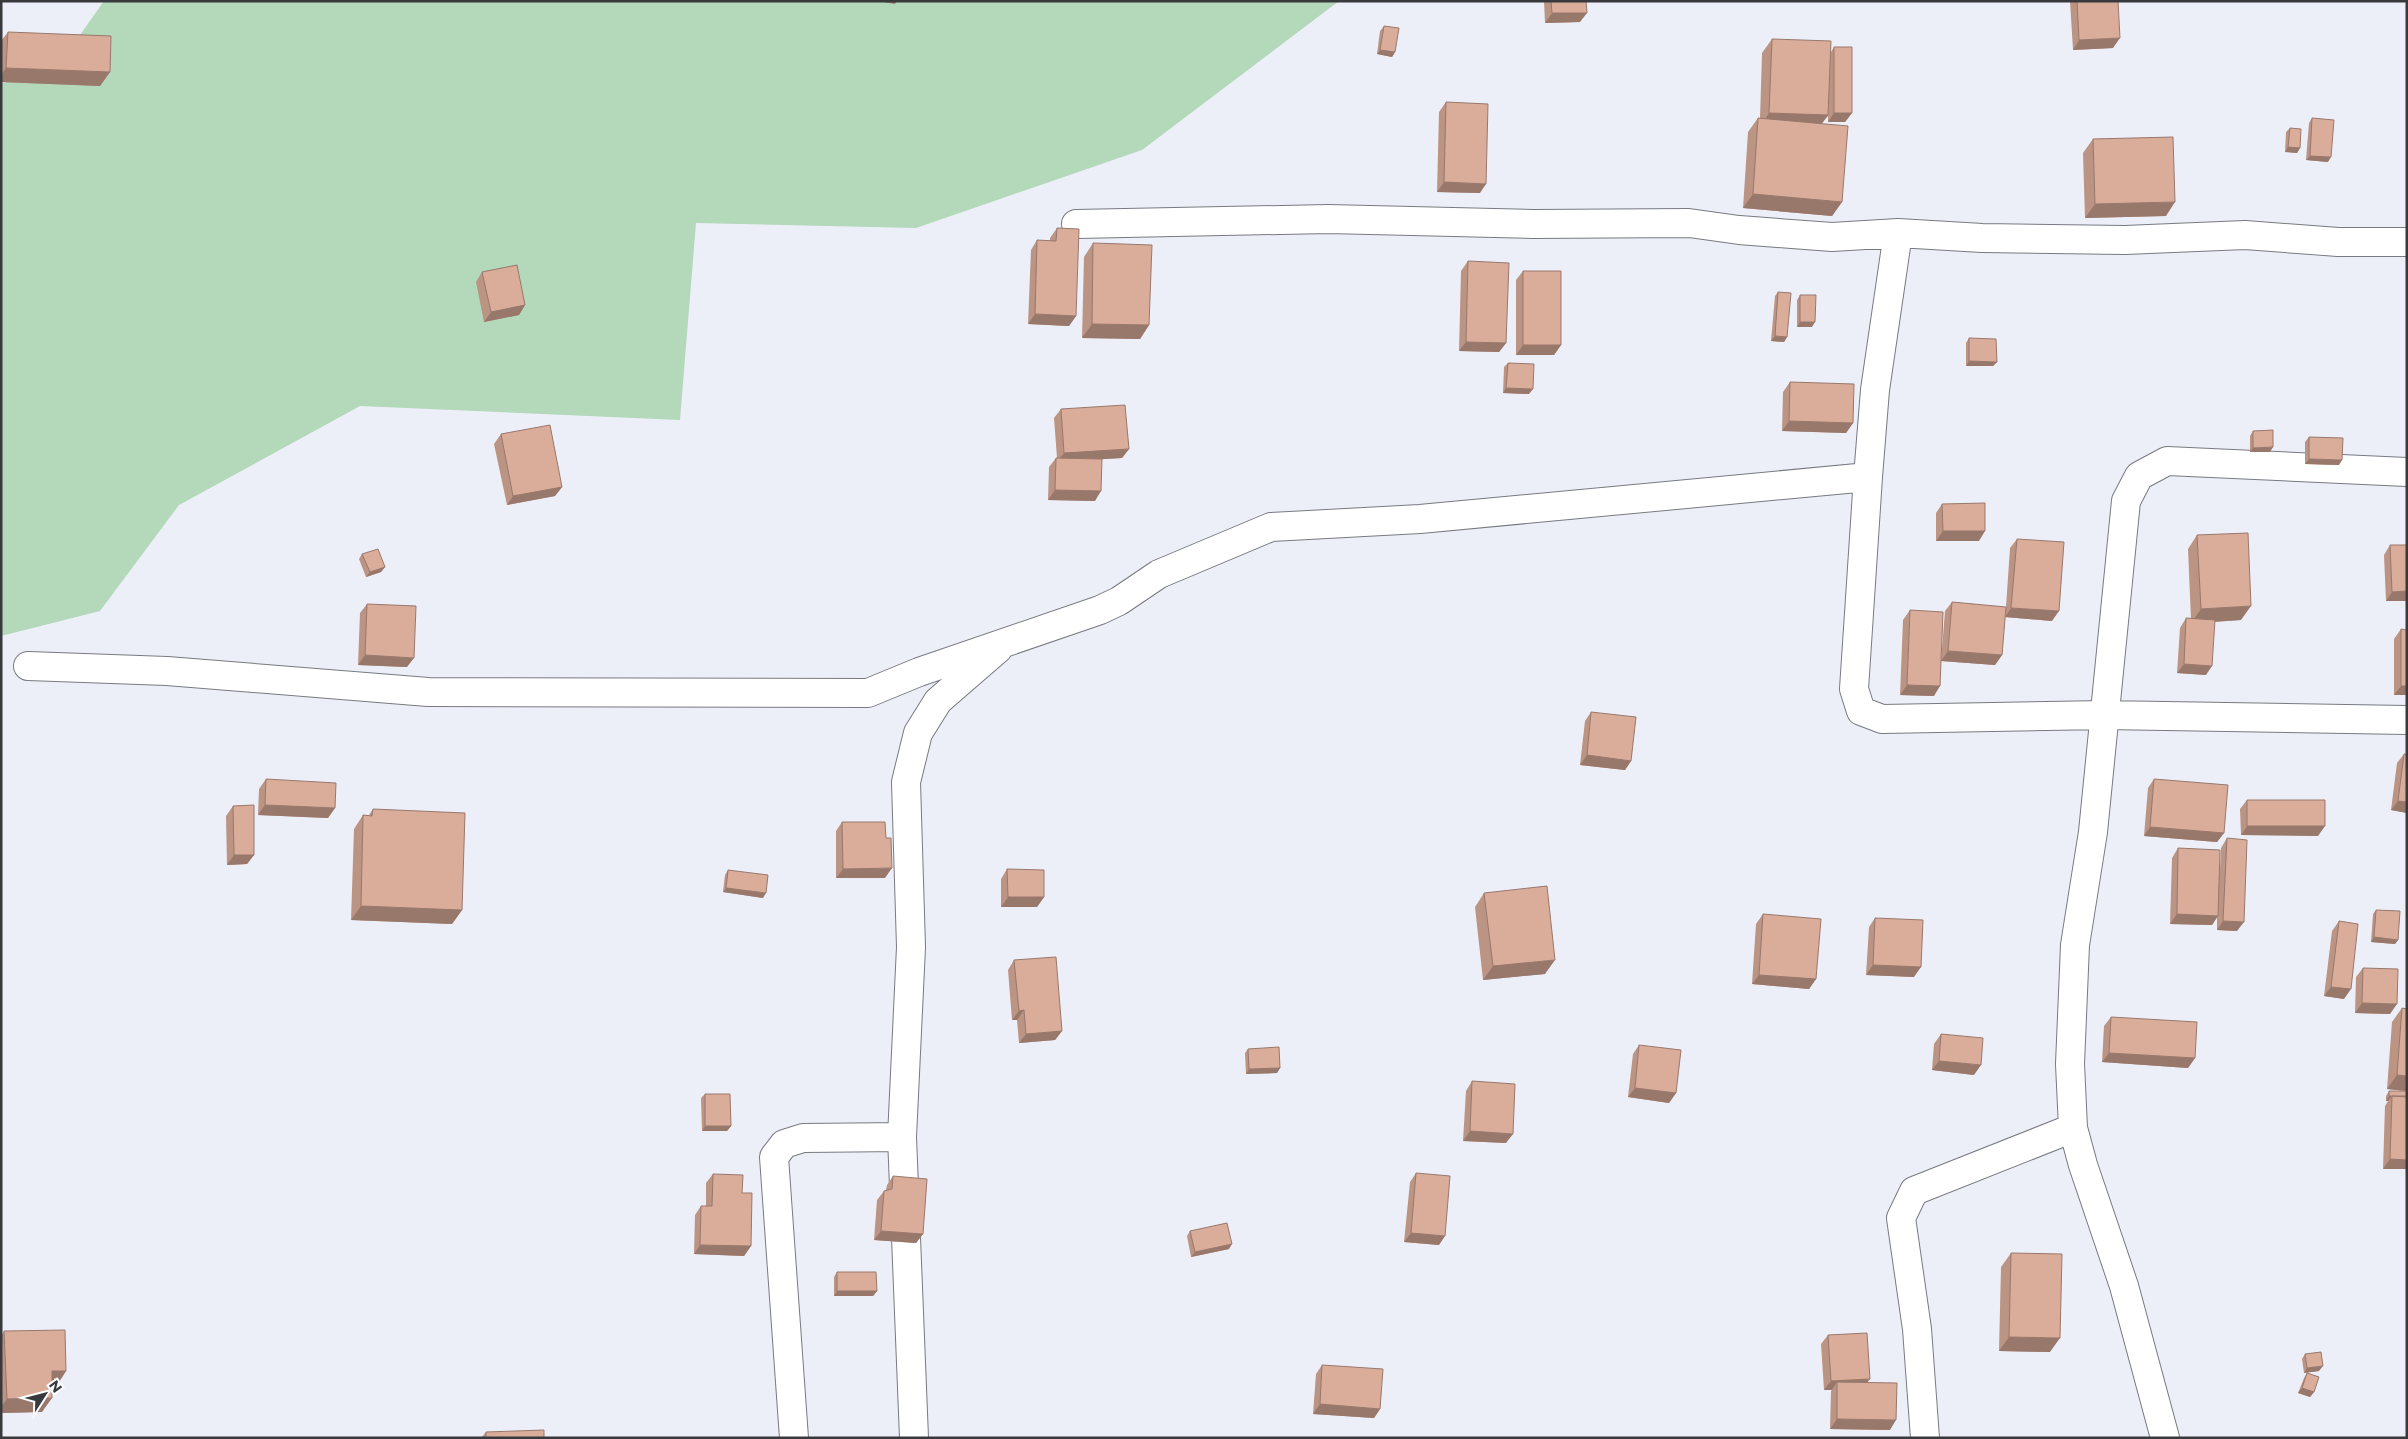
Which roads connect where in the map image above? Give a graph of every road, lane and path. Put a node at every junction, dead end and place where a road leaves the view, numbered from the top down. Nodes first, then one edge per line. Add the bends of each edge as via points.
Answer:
1 (1076, 224) dead end
2 (1898, 233) junction
3 (2407, 242) edge
4 (2407, 472) edge
5 (1868, 477) junction
6 (1009, 640) junction
7 (28, 666) dead end
8 (2104, 715) junction
9 (2407, 720) edge
10 (2073, 1128) junction
11 (902, 1137) junction
12 (794, 1438) edge
13 (914, 1438) edge
14 (1925, 1438) edge
15 (2165, 1438) edge

1 - 2 street via 1393,219 1533,224 1689,223 1832,237
2 - 3 street via 2125,240 2245,235 2338,242
2 - 5 street via 1875,390
4 - 8 street via 2167,461 2139,476 2126,501
5 - 6 street via 1420,519 1271,527 1159,574 1100,610
5 - 8 street via 1854,689 1861,711 1882,719
6 - 7 street via 868,693 428,692 167,671
6 - 11 street via 938,701 918,733 906,782 911,947
8 - 9 street
8 - 10 street via 2093,832 2075,945 2070,1064
10 - 14 street via 1914,1191 1901,1218 1917,1329
10 - 15 street via 2124,1286
11 - 12 street via 802,1138 784,1144 774,1157
11 - 13 street

